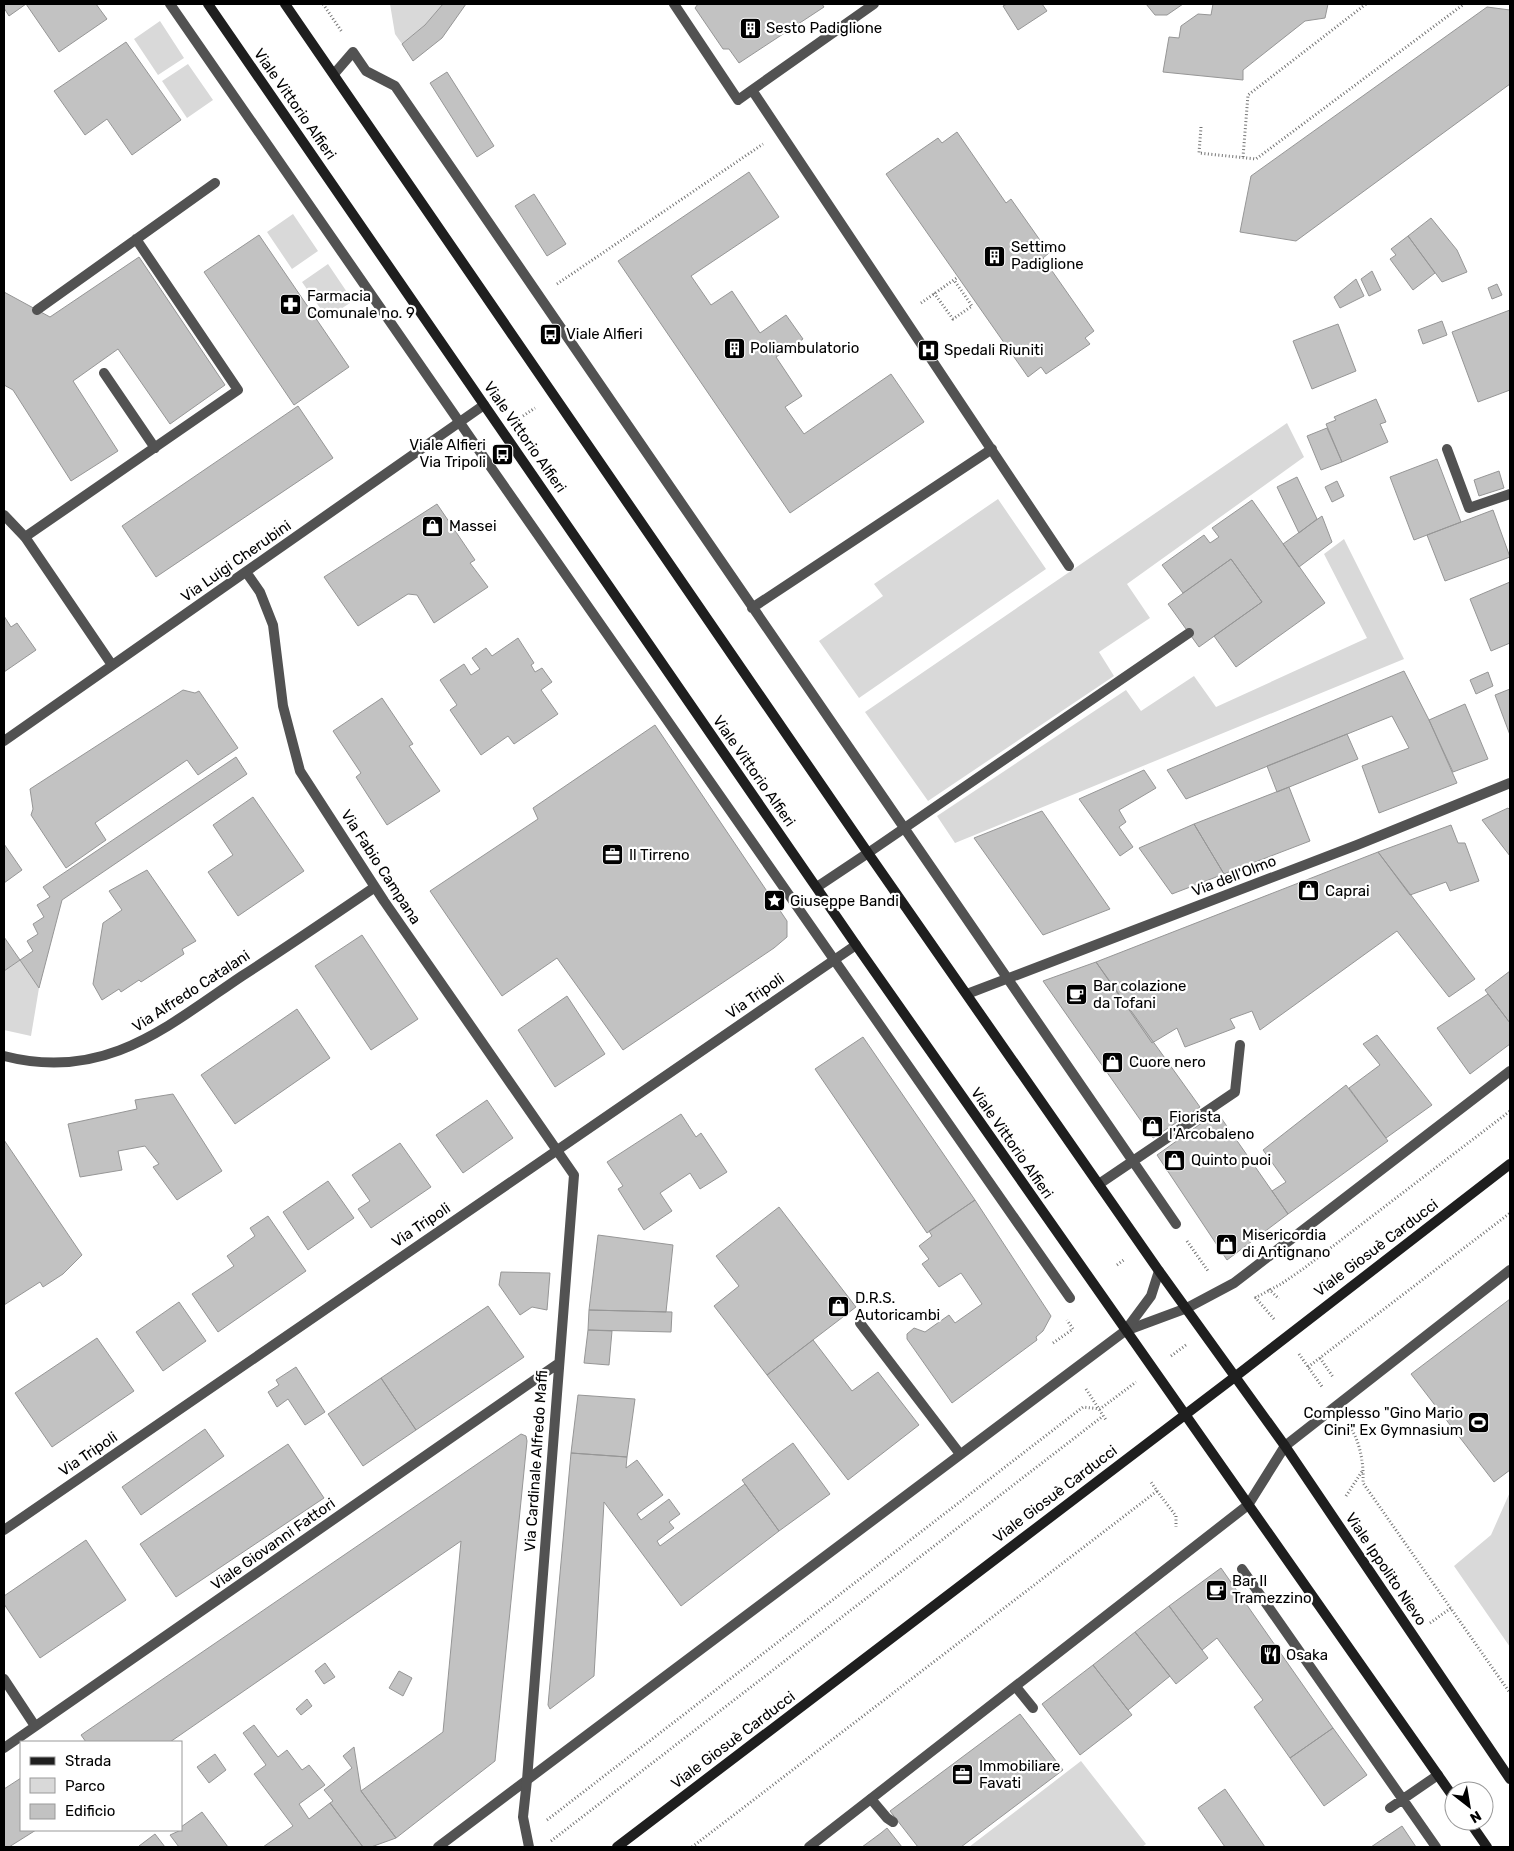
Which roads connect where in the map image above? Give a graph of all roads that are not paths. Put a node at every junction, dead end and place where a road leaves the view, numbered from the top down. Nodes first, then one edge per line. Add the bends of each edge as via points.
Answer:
1 (170, 4) edge
2 (208, 4) edge
3 (285, 4) edge
4 (674, 4) edge
5 (874, 4) edge
6 (334, 74) junction
7 (752, 90) junction
8 (215, 183) dead end
9 (136, 239) junction
10 (36, 310) dead end
11 (104, 373) dead end
12 (484, 405) junction
13 (460, 422) junction
14 (155, 448) junction
15 (992, 449) junction
16 (1447, 449) dead end
17 (1510, 494) edge
18 (4, 515) edge
19 (25, 537) junction
20 (1069, 566) dead end
21 (246, 572) junction
22 (752, 608) junction
23 (1189, 633) dead end
24 (112, 665) junction
25 (4, 740) edge
26 (1510, 783) edge
27 (903, 829) junction
28 (868, 853) junction
29 (375, 887) junction
30 (817, 887) junction
31 (856, 944) junction
32 (834, 959) junction
33 (1007, 977) junction
34 (967, 994) junction
35 (1240, 1045) dead end
36 (4, 1056) edge
37 (1510, 1071) edge
38 (557, 1150) junction
39 (1133, 1162) junction
40 (1510, 1164) edge
41 (1100, 1184) junction
42 (1176, 1224) road end
43 (1510, 1270) edge
44 (1159, 1271) junction
45 (1070, 1298) dead end
46 (1187, 1308) junction
47 (860, 1324) dead end
48 (1125, 1331) junction
49 (559, 1363) junction
50 (1236, 1376) junction
51 (1184, 1414) junction
52 (1285, 1446) junction
53 (960, 1454) junction
54 (1248, 1505) junction
55 (4, 1530) edge
56 (1242, 1569) dead end
57 (4, 1679) edge
58 (1016, 1687) junction
59 (1033, 1708) dead end
60 (35, 1726) junction
61 (4, 1748) edge
62 (1438, 1775) junction
63 (1510, 1779) edge
64 (527, 1780) junction
65 (1444, 1784) edge
66 (871, 1799) junction
67 (1403, 1800) junction
68 (1390, 1808) dead end
69 (890, 1822) dead end
70 (1476, 1831) edge
71 (438, 1847) edge
72 (529, 1847) edge
73 (617, 1847) edge
74 (808, 1847) edge
75 (1436, 1847) edge
76 (1487, 1847) edge

1 - 13 street
2 - 12 main road, Viale Vittorio Alfieri
3 - 6 main road
4 - 7 street via 738,100
5 - 7 street
6 - 22 street via 353,52 366,71 395,86
6 - 28 main road
7 - 15 street
8 - 9 street
9 - 10 street
9 - 14 street via 238,390
11 - 14 street
12 - 13 street, Via Luigi Cherubini
12 - 30 main road, Viale Vittorio Alfieri
13 - 21 street, Via Luigi Cherubini
13 - 32 street
14 - 19 street
15 - 20 street
15 - 22 street
16 - 17 street via 1469,508
18 - 19 street
19 - 24 street
21 - 24 street, Via Luigi Cherubini
21 - 29 street, Via Fabio Campana via 260,592 273,625 283,706 300,771
22 - 27 street
23 - 27 street
24 - 25 street, Via Luigi Cherubini
26 - 33 street, Via dell'Olmo via 1357,845
27 - 28 street
27 - 33 street
28 - 30 street
28 - 34 main road
29 - 36 street, Via Alfredo Catalani via 136,1045 86,1060 65,1062 39,1062
29 - 38 street, Via Fabio Campana
30 - 31 main road, Viale Vittorio Alfieri
31 - 32 street, Via Tripoli
31 - 48 main road, Viale Vittorio Alfieri
32 - 38 street, Via Tripoli
32 - 45 street
33 - 34 street, Via dell'Olmo
33 - 39 street
34 - 41 main road
35 - 39 street via 1235,1092
37 - 46 street via 1244,1276
38 - 49 street, Via Cardinale Alfredo Maffi via 574,1175
38 - 55 street, Via Tripoli
39 - 41 street
39 - 42 street
40 - 50 main road, Viale Giosuè Carducci
41 - 44 main road
43 - 52 street
44 - 46 main road
44 - 48 street via 1151,1296
46 - 48 street
46 - 50 main road
47 - 53 street
48 - 51 main road, Viale Vittorio Alfieri
48 - 53 street
49 - 60 street, Viale Giovanni Fattori
49 - 64 street, Via Cardinale Alfredo Maffi
50 - 51 main road, Viale Giosuè Carducci
50 - 52 main road, Viale Ippolito Nievo
51 - 54 main road
51 - 73 main road, Viale Giosuè Carducci
52 - 54 street
52 - 63 main road, Viale Ippolito Nievo
53 - 64 street
54 - 58 street
54 - 62 main road
56 - 67 street
57 - 60 street
58 - 59 street
58 - 66 street
60 - 61 street, Viale Giovanni Fattori
62 - 65 main road
62 - 67 street
64 - 71 street
64 - 72 street via 523,1817
66 - 69 street
66 - 74 street
67 - 68 street
67 - 75 street
70 - 76 main road

